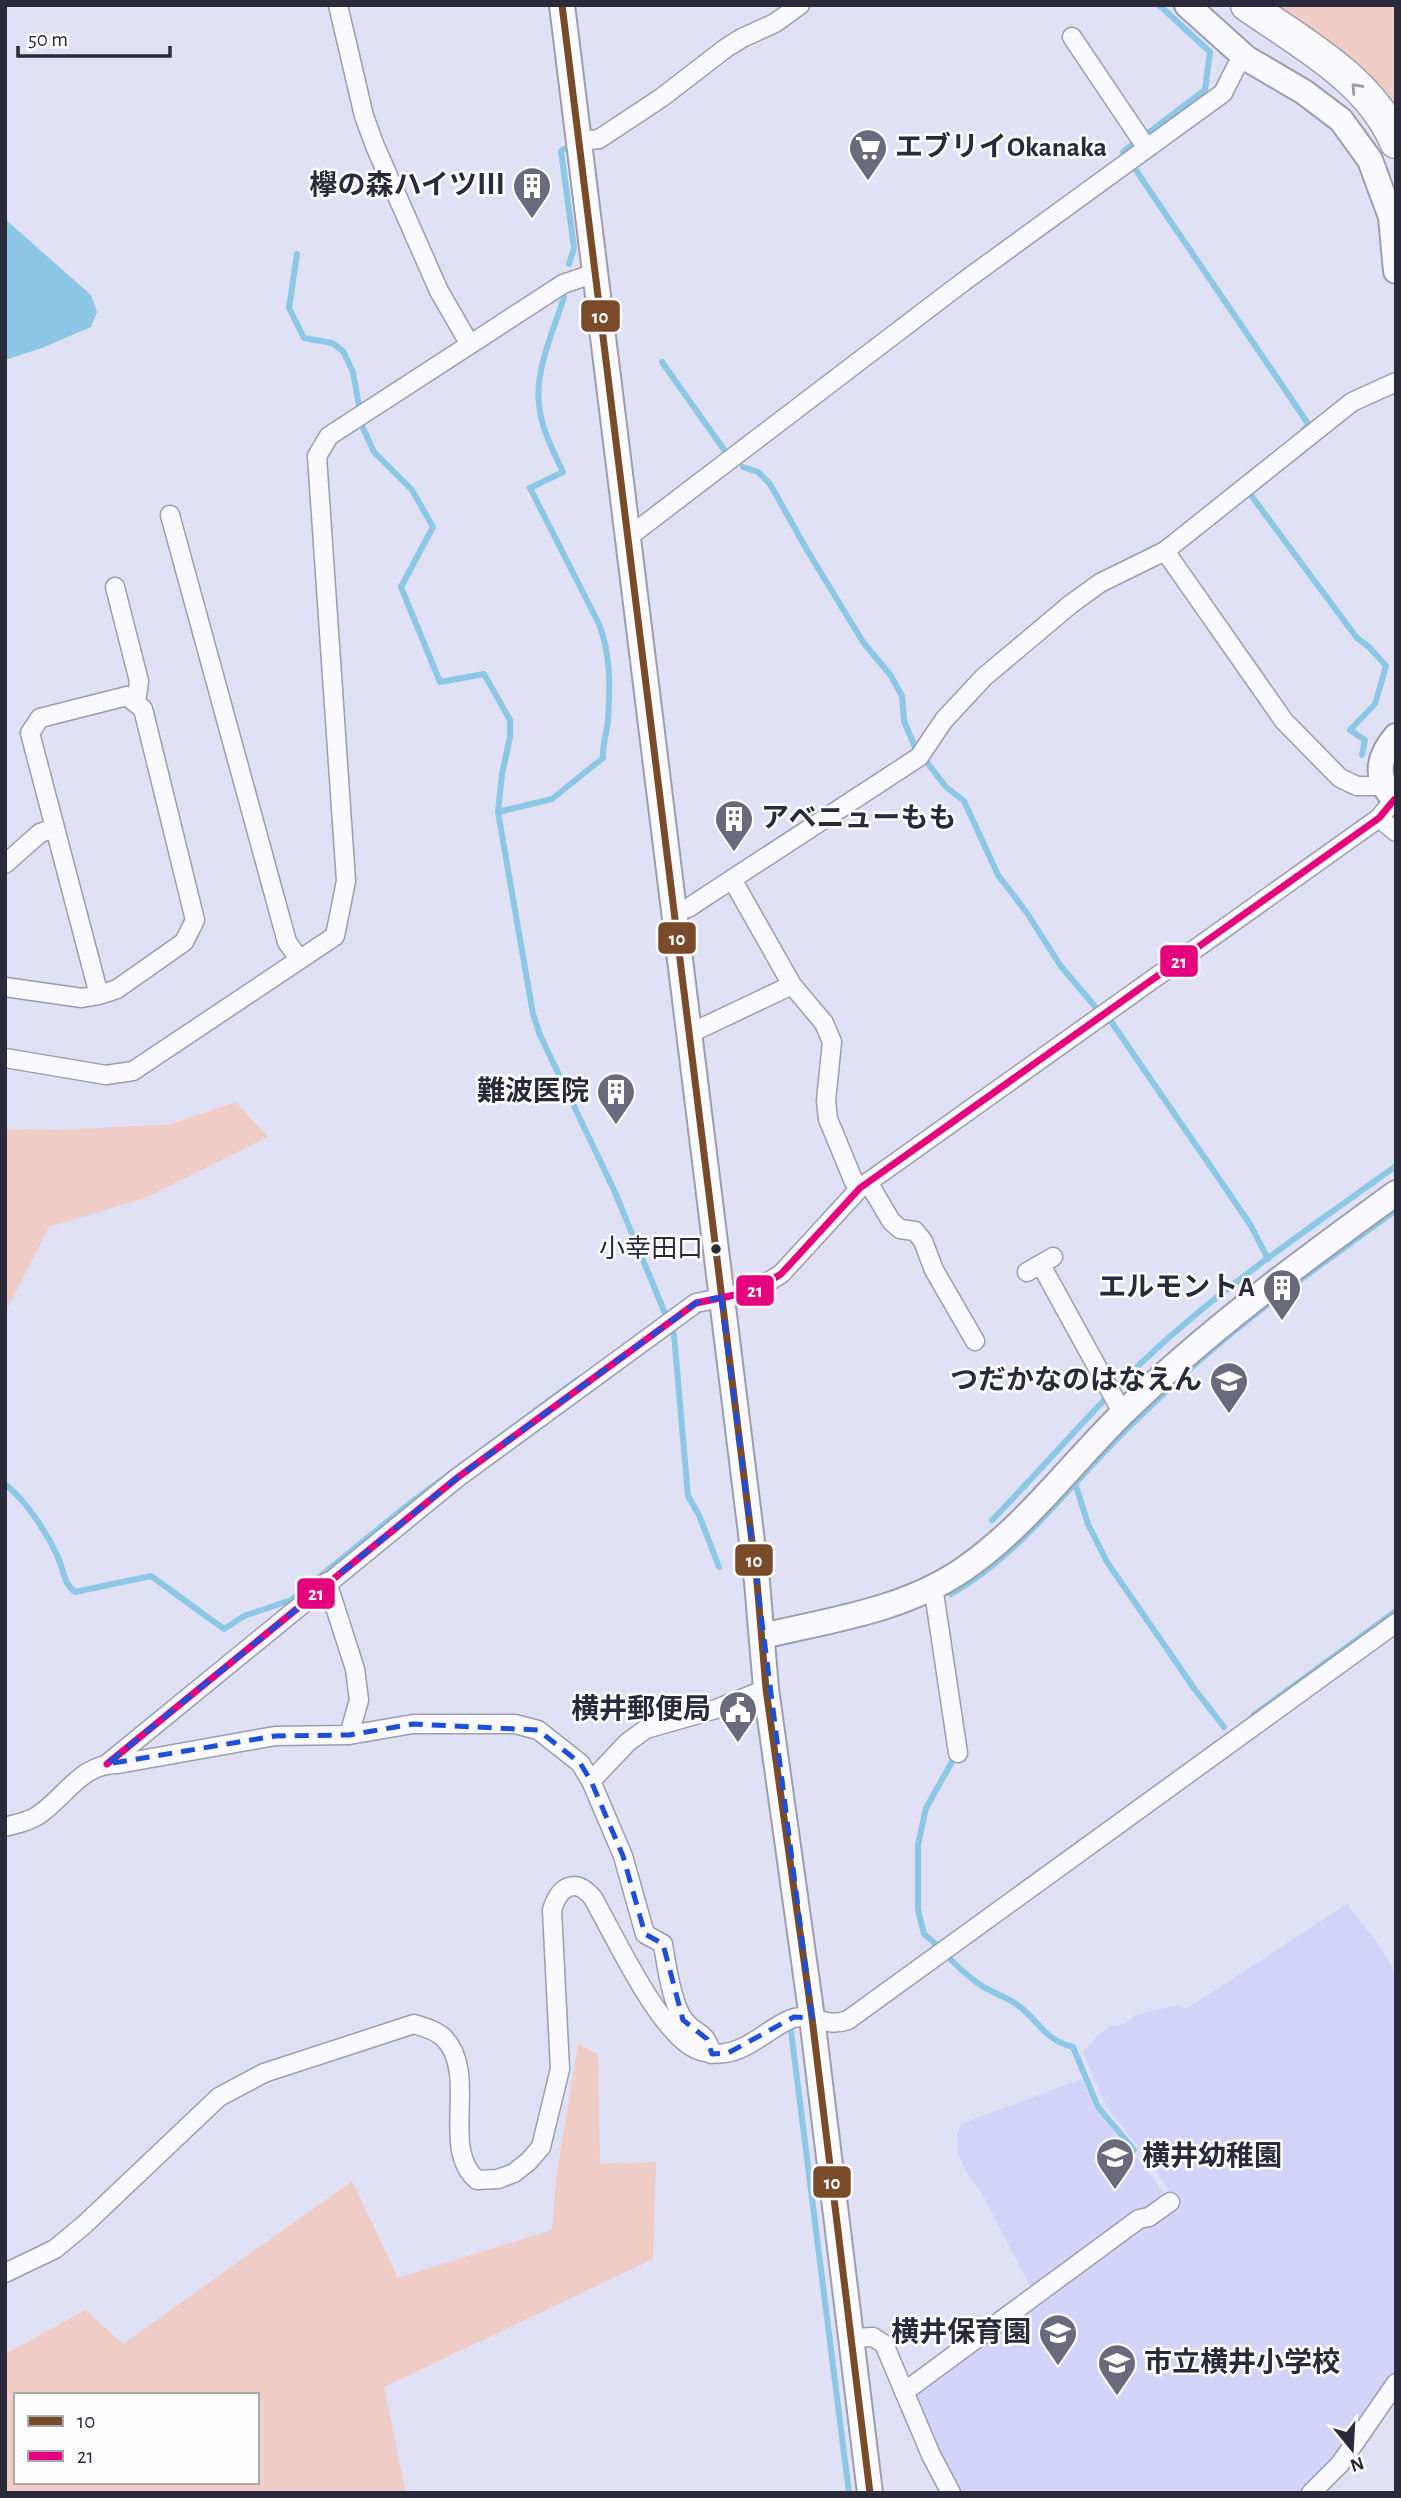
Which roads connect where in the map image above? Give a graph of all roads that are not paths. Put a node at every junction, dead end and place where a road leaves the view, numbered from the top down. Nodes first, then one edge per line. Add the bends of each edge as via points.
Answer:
1 (338, 5) edge
2 (562, 5) edge
3 (800, 5) edge
4 (1187, 5) edge
5 (1247, 5) edge
6 (1072, 37) dead end
7 (1247, 58) junction
8 (579, 141) junction
9 (1142, 141) junction
10 (1396, 142) edge
11 (1396, 271) edge
12 (595, 273) junction
13 (469, 343) junction
14 (1396, 382) edge
15 (170, 515) dead end
16 (627, 538) junction
17 (1165, 551) junction
18 (115, 587) dead end
19 (136, 703) junction
20 (1396, 736) edge
21 (1388, 801) edge
22 (55, 828) junction
23 (1396, 832) edge
24 (5, 864) edge
25 (732, 879) junction
26 (675, 911) junction
27 (299, 960) junction
28 (792, 985) junction
29 (5, 987) edge
30 (99, 995) junction
31 (689, 1031) junction
32 (5, 1058) edge
33 (860, 1184) junction
34 (1396, 1193) edge
35 (1040, 1265) dead end
36 (720, 1297) junction
37 (975, 1341) dead end
38 (1115, 1399) junction
39 (327, 1582) junction
40 (933, 1587) junction
41 (1396, 1623) edge
42 (763, 1636) junction
43 (766, 1689) junction
44 (349, 1735) junction
45 (958, 1753) dead end
46 (107, 1764) junction
47 (591, 1782) junction
48 (5, 1827) edge
49 (812, 2018) junction
50 (712, 2054) junction
51 (1170, 2202) dead end
52 (5, 2273) edge
53 (850, 2338) junction
54 (1396, 2383) edge
55 (904, 2392) junction
56 (870, 2493) edge
57 (951, 2493) edge
58 (1311, 2493) edge

1 - 13 street via 375,146 439,291
2 - 8 street
3 - 8 street via 726,48 599,139
4 - 7 street
10 -> 5 highway via 1388,122 1339,69
6 - 9 street
7 - 9 street via 1236,67 1223,93
7 - 11 street via 1341,120 1370,160 1391,217
8 - 12 street
9 - 16 street
12 - 13 street via 563,284
12 - 16 street
13 - 27 street via 329,436 317,456 346,881 335,936
14 - 17 street via 1352,402
15 - 27 street via 287,942
16 - 26 street
17 - 21 street via 1284,721 1340,778
17 - 25 street via 1100,583 1043,626 984,677 944,720 921,755
18 - 19 street via 139,681
19 - 22 street via 127,696 40,718 30,733
19 - 30 street via 143,709 195,920 184,942 117,989
20 - 21 street via 1383,751 1381,770
21 - 23 street
21 - 33 street via 1100,1015
22 - 24 street via 40,833
22 - 30 street
25 - 26 street via 688,908
25 - 28 street
26 - 31 street
27 - 32 street via 133,1071 106,1074
28 - 31 street
28 - 33 street via 824,1023 832,1042 828,1119
29 - 30 street via 82,998
31 - 36 street
33 - 36 street via 781,1274 754,1291
33 - 37 street via 891,1221 900,1229 915,1231 923,1241 934,1270
34 - 38 street via 1192,1349
35 - 38 street
36 - 39 street via 696,1303 457,1478
36 - 42 street
38 - 40 street via 1011,1532
39 - 44 street via 355,1669 359,1700
39 - 46 street
40 - 42 street via 841,1618
40 - 45 street
41 - 49 street via 848,2020 835,2025
42 - 43 street
43 - 47 street via 646,1729
43 - 49 street
44 - 46 street via 275,1736
44 - 47 street via 412,1724 515,1724 538,1730 580,1763
46 - 48 street via 92,1768 36,1817
47 - 50 street via 623,1856 645,1934 663,1944 669,1981 683,2020 707,2039
49 - 50 street via 794,2017 728,2053
49 - 53 street
50 - 52 street via 690,2046 669,2025 587,1890 565,1888 556,1894 552,1910 560,2069 541,2147 514,2172 477,2180 466,2171 459,2070 453,2050 431,2029 414,2024 264,2073 219,2098 55,2249
51 - 55 street via 1139,2219
53 - 55 street via 873,2337 884,2344
53 - 56 street
54 - 58 street via 1340,2464
55 - 57 street

